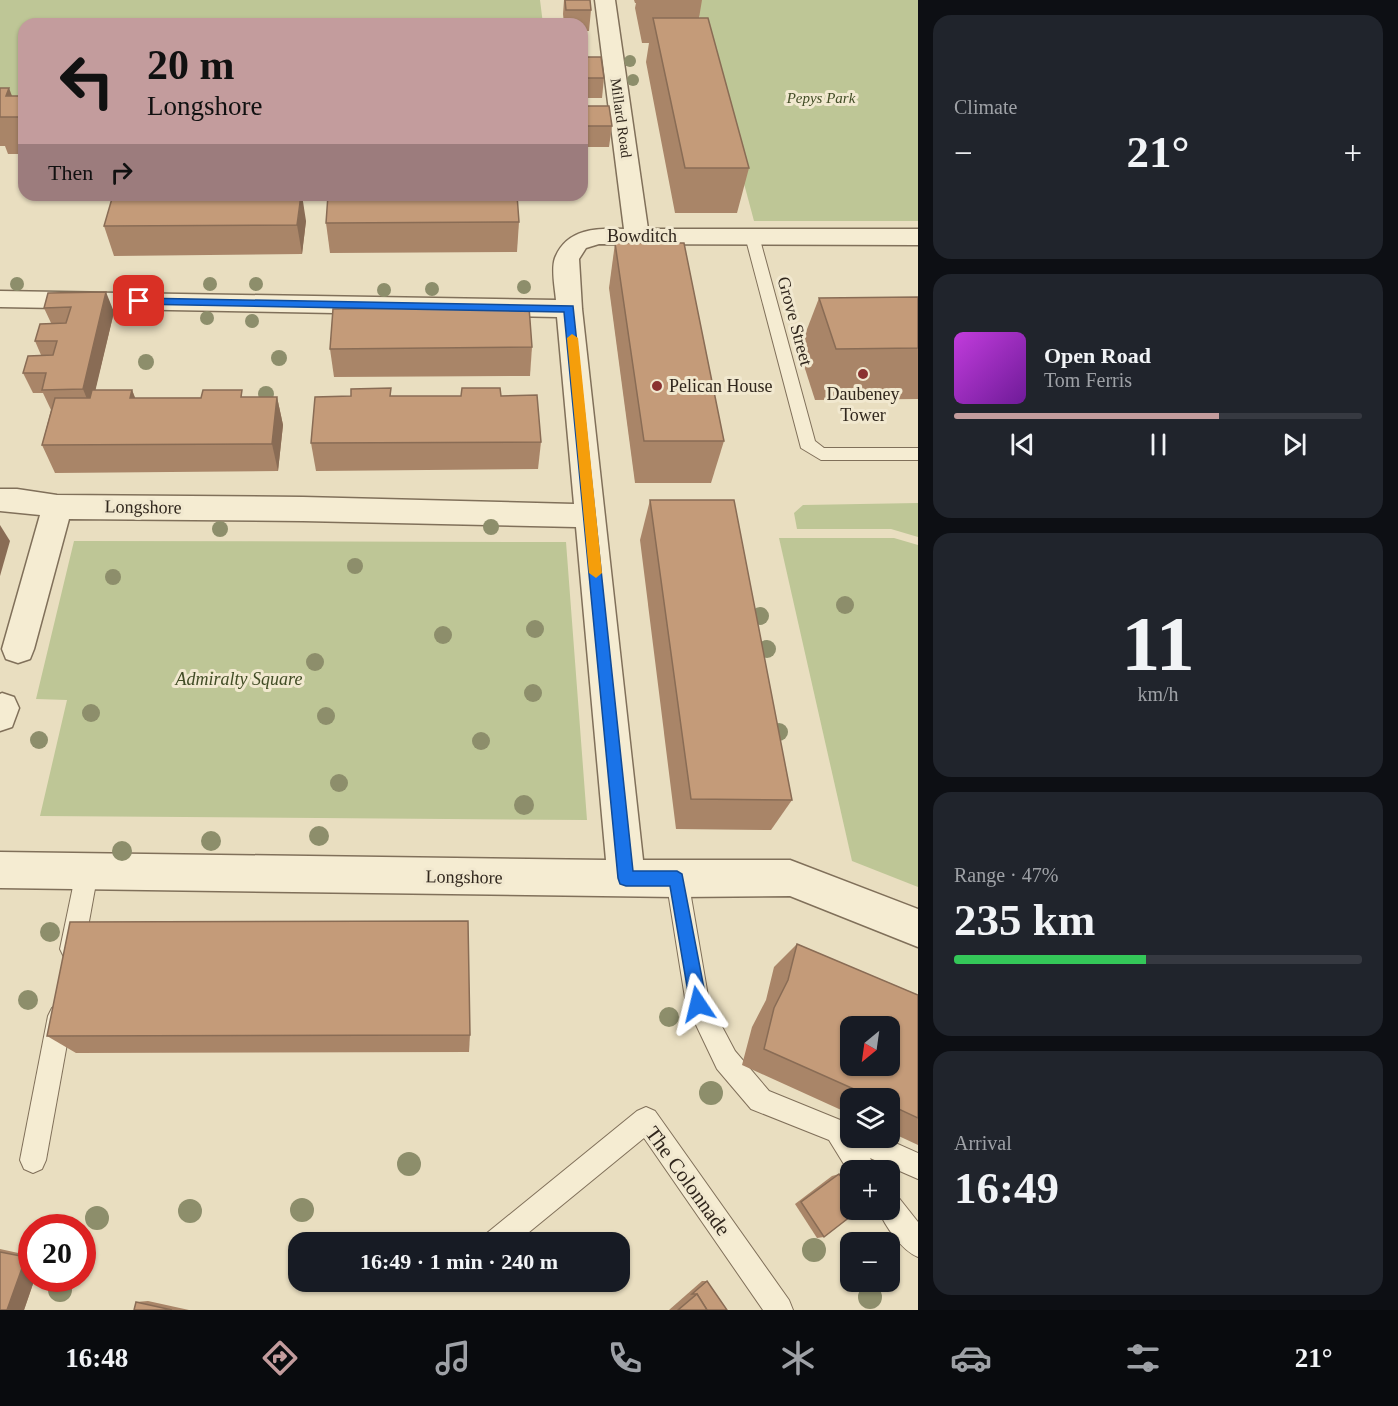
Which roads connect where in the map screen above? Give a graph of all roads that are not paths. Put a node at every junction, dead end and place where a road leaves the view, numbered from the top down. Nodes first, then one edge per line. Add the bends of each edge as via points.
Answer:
1 (605, 0) edge
2 (637, 236) junction
3 (753, 236) junction
4 (918, 237) edge
5 (0, 299) edge
6 (569, 309) junction
7 (918, 454) edge
8 (0, 500) edge
9 (57, 507) junction
10 (590, 516) junction
11 (18, 649) dead end
12 (0, 870) edge
13 (87, 872) junction
14 (626, 878) junction
15 (677, 879) junction
16 (918, 928) edge
17 (840, 1131) edge
18 (878, 1148) edge
19 (33, 1160) dead end
20 (918, 1166) edge
21 (900, 1220) edge
22 (508, 1232) edge
23 (918, 1244) edge
24 (779, 1310) edge

1 - 2 street, Millard Road
2 - 3 street, Bowditch
2 - 6 street, Bowditch via 596,236 577,243 567,259
3 - 4 street, Bowditch
3 - 7 lane, Grove Street via 807,444 821,454
5 - 6 street
6 - 10 street, Bowditch
8 - 9 street, Longshore
9 - 10 street, Longshore
9 - 11 street
10 - 14 street, Bowditch
12 - 13 street, Longshore
13 - 14 street, Longshore
13 - 19 lane
14 - 15 street, Longshore
15 - 16 street, Longshore via 790,878
15 - 17 lane via 698,1004 726,1060 760,1100
18 - 20 lane
21 - 23 lane
22 - 24 lane, The Colonnade via 646,1120

